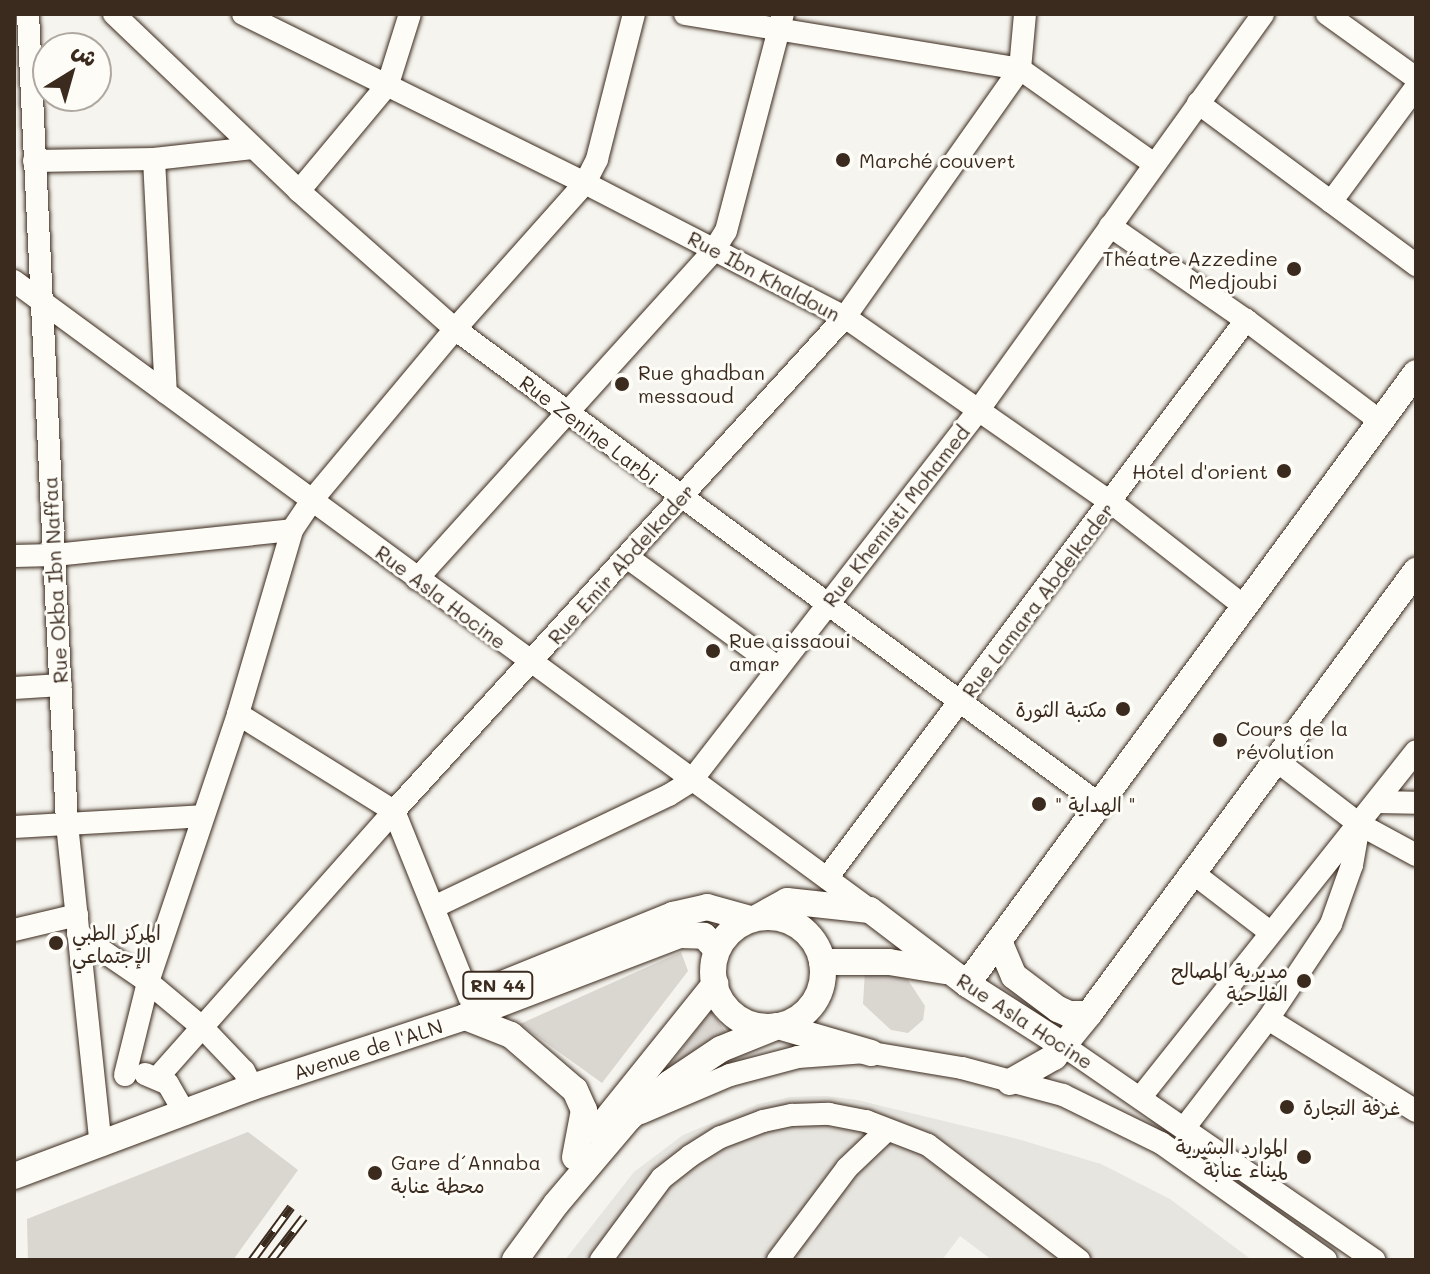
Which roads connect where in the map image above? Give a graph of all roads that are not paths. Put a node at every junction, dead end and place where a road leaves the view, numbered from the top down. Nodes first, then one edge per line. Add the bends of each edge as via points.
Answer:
1 (28, 14) edge
2 (114, 14) edge
3 (243, 14) edge
4 (410, 14) edge
5 (634, 14) edge
6 (685, 14) edge
7 (1025, 14) edge
8 (1263, 14) edge
9 (1327, 14) edge
10 (781, 22) edge
11 (1020, 69) junction
12 (1416, 78) edge
13 (388, 84) junction
14 (1416, 87) edge
15 (1198, 103) junction
16 (252, 148) junction
17 (154, 159) junction
18 (34, 161) junction
19 (1154, 164) junction
20 (585, 183) junction
21 (299, 191) junction
22 (1331, 202) junction
23 (1110, 226) junction
24 (714, 250) junction
25 (1416, 265) edge
26 (14, 281) edge
27 (40, 301) junction
28 (14, 305) edge
29 (845, 317) junction
30 (1246, 320) junction
31 (455, 329) junction
32 (1416, 373) edge
33 (166, 393) junction
34 (980, 408) junction
35 (564, 413) junction
36 (1380, 421) junction
37 (680, 498) junction
38 (312, 500) junction
39 (1112, 503) junction
40 (292, 530) junction
41 (55, 555) junction
42 (14, 556) edge
43 (627, 557) junction
44 (1415, 573) edge
45 (417, 579) junction
46 (827, 603) junction
47 (1244, 606) junction
48 (531, 664) junction
49 (776, 666) junction
50 (61, 685) junction
51 (14, 688) edge
52 (961, 702) junction
53 (238, 714) junction
54 (1416, 751) edge
55 (1277, 761) junction
56 (691, 781) junction
57 (1377, 802) junction
58 (1416, 803) edge
59 (1099, 804) junction
60 (394, 811) junction
61 (202, 816) junction
62 (67, 824) junction
63 (1359, 824) junction
64 (14, 827) edge
65 (1416, 855) edge
66 (1193, 873) junction
67 (827, 878) junction
68 (787, 901) junction
69 (434, 907) junction
70 (707, 907) junction
71 (870, 910) junction
72 (754, 918) junction
73 (78, 925) junction
74 (14, 930) edge
75 (1270, 932) junction
76 (999, 941) junction
77 (717, 950) junction
78 (822, 962) junction
79 (958, 978) junction
80 (148, 982) junction
81 (715, 984) junction
82 (467, 1007) junction
83 (1089, 1014) junction
84 (1268, 1019) junction
85 (778, 1026) junction
86 (203, 1028) junction
87 (1064, 1046) junction
88 (871, 1053) junction
89 (125, 1075) junction
90 (158, 1077) junction
91 (248, 1079) junction
92 (1010, 1082) junction
93 (96, 1090) junction
94 (1140, 1098) junction
95 (1416, 1111) edge
96 (185, 1113) junction
97 (628, 1119) junction
98 (1185, 1127) junction
99 (886, 1131) junction
100 (101, 1145) junction
101 (575, 1157) junction
102 (14, 1176) edge
103 (497, 1260) edge
104 (515, 1260) edge
105 (601, 1260) edge
106 (778, 1260) edge
107 (1079, 1260) edge
108 (1326, 1260) edge
109 (1374, 1260) edge

1 - 18 street, Rue Okba Ibn Naffaa
2 - 16 street, Rue Zenine Larbi
3 - 13 street, Rue Ibn Khaldoun
4 - 13 street
5 - 20 street via 597,159
6 - 10 street
7 - 11 street
8 - 15 street, Rue Khemisti Mohamed
9 - 12 street
10 - 11 street
10 - 24 street via 726,231
11 - 19 street
11 - 29 street, Rue Emir Abdelkader
13 - 20 street, Rue Ibn Khaldoun
13 - 21 street
14 - 22 street
15 - 19 street, Rue Khemisti Mohamed
15 - 22 street
16 - 17 street
16 - 21 street, Rue Zenine Larbi
17 - 18 street
17 - 33 street
18 - 27 street, Rue Okba Ibn Naffaa
19 - 23 street, Rue Khemisti Mohamed
20 - 24 street, Rue Ibn Khaldoun
20 - 31 street
21 - 31 street, Rue Zenine Larbi
22 - 25 street
23 - 30 street
23 - 34 street, Rue Khemisti Mohamed
24 - 29 street, Rue Ibn Khaldoun
24 - 35 street
26 - 27 street, Rue Asla Hocine
27 - 28 street
27 - 33 street, Rue Asla Hocine
27 - 41 street, Rue Okba Ibn Naffaa
29 - 34 street, Rue Ibn Khaldoun
29 - 37 street, Rue Emir Abdelkader
30 - 36 street
30 - 39 street, Rue Lamara Abdelkader
31 - 35 street, Rue Zenine Larbi
31 - 38 street
32 - 36 main road
33 - 38 street, Rue Asla Hocine
34 - 39 street, Rue Ibn Khaldoun
34 - 46 street, Rue Khemisti Mohamed
35 - 37 street, Rue Zenine Larbi
35 - 45 street
36 - 47 main road
37 - 43 street, Rue Emir Abdelkader
37 - 46 street, Rue Zenine Larbi
38 - 40 street
38 - 45 street, Rue Asla Hocine
39 - 47 street, Rue Ibn Khaldoun
39 - 52 street, Rue Lamara Abdelkader
40 - 41 street
40 - 53 street
41 - 42 street
41 - 50 street, Rue Okba Ibn Naffaa
43 - 48 street, Rue Emir Abdelkader
43 - 49 street
44 - 55 main road
45 - 48 street, Rue Asla Hocine
46 - 49 street, Rue Khemisti Mohamed
46 - 52 street, Rue Zenine Larbi
47 - 59 main road
48 - 56 street, Rue Asla Hocine
48 - 60 street, Rue Emir Abdelkader
49 - 56 street, Rue Khemisti Mohamed
50 - 51 street
50 - 62 street, Rue Okba Ibn Naffaa
52 - 59 street, Rue Zenine Larbi
52 - 67 street, Rue Lamara Abdelkader
53 - 60 street
53 - 61 street
54 - 57 street
55 - 63 street
55 - 66 main road
56 - 67 street, Rue Asla Hocine
56 - 69 street, Rue Khemisti Mohamed
57 - 58 street
57 - 63 street
59 - 76 main road
60 - 69 street
60 - 86 street, Rue Emir Abdelkader
61 - 62 street
61 - 80 street
62 - 64 street
62 - 73 street, Rue Okba Ibn Naffaa
63 - 65 street
63 - 75 street
63 - 84 street via 1352,865 1331,924
66 - 75 street
66 - 83 main road
67 - 71 street, Rue Asla Hocine
68 - 70 main road
68 - 71 main road
68 - 72 main road
69 - 82 street
70 - 72 main road, Avenue de l'ALN / RN 44
70 - 82 main road, Avenue de l'ALN / RN 44 via 673,915
71 - 79 main road, Rue Asla Hocine
72 - 77 main road via 725,937
72 - 78 main road via 776,917 799,927 817,946
73 - 74 street
73 - 80 street
73 - 93 street, Rue Okba Ibn Naffaa
75 - 94 street
76 - 79 main road
76 - 83 main road via 1014,976 1058,1009
77 - 81 main road
77 - 82 main road, Avenue de l'ALN / RN 44 via 704,936 680,935
78 - 79 main road via 889,962
78 - 85 main road via 820,987 808,1010
79 - 87 main road, Rue Asla Hocine
80 - 86 street
80 - 89 street
81 - 85 main road via 726,1006 745,1022
81 - 101 main road
82 - 91 main road, Avenue de l'ALN / RN 44
82 - 101 main road via 511,1035 575,1090 584,1110
83 - 87 main road
84 - 95 street
84 - 98 street
85 - 88 main road
85 - 97 main road via 721,1049
86 - 90 street, Rue Emir Abdelkader
86 - 91 street
87 - 92 main road via 1043,1066
87 - 94 street, Rue Asla Hocine
88 - 92 street via 950,1065
88 - 97 street via 821,1054 755,1067
89 - 90 street
89 - 93 street
90 - 96 street via 175,1092
91 - 96 main road, Avenue de l'ALN / RN 44
92 - 108 street via 1063,1095 1161,1143
93 - 100 street, Rue Okba Ibn Naffaa
94 - 98 street, Rue Asla Hocine
96 - 100 main road, Avenue de l'ALN / RN 44
97 - 104 main road
98 - 109 street, Rue Asla Hocine
99 - 105 street via 829,1114 792,1115 721,1137 662,1178
99 - 106 street via 854,1160
99 - 107 street via 928,1145
100 - 102 main road, Avenue de l'ALN / RN 44
101 - 103 main road

